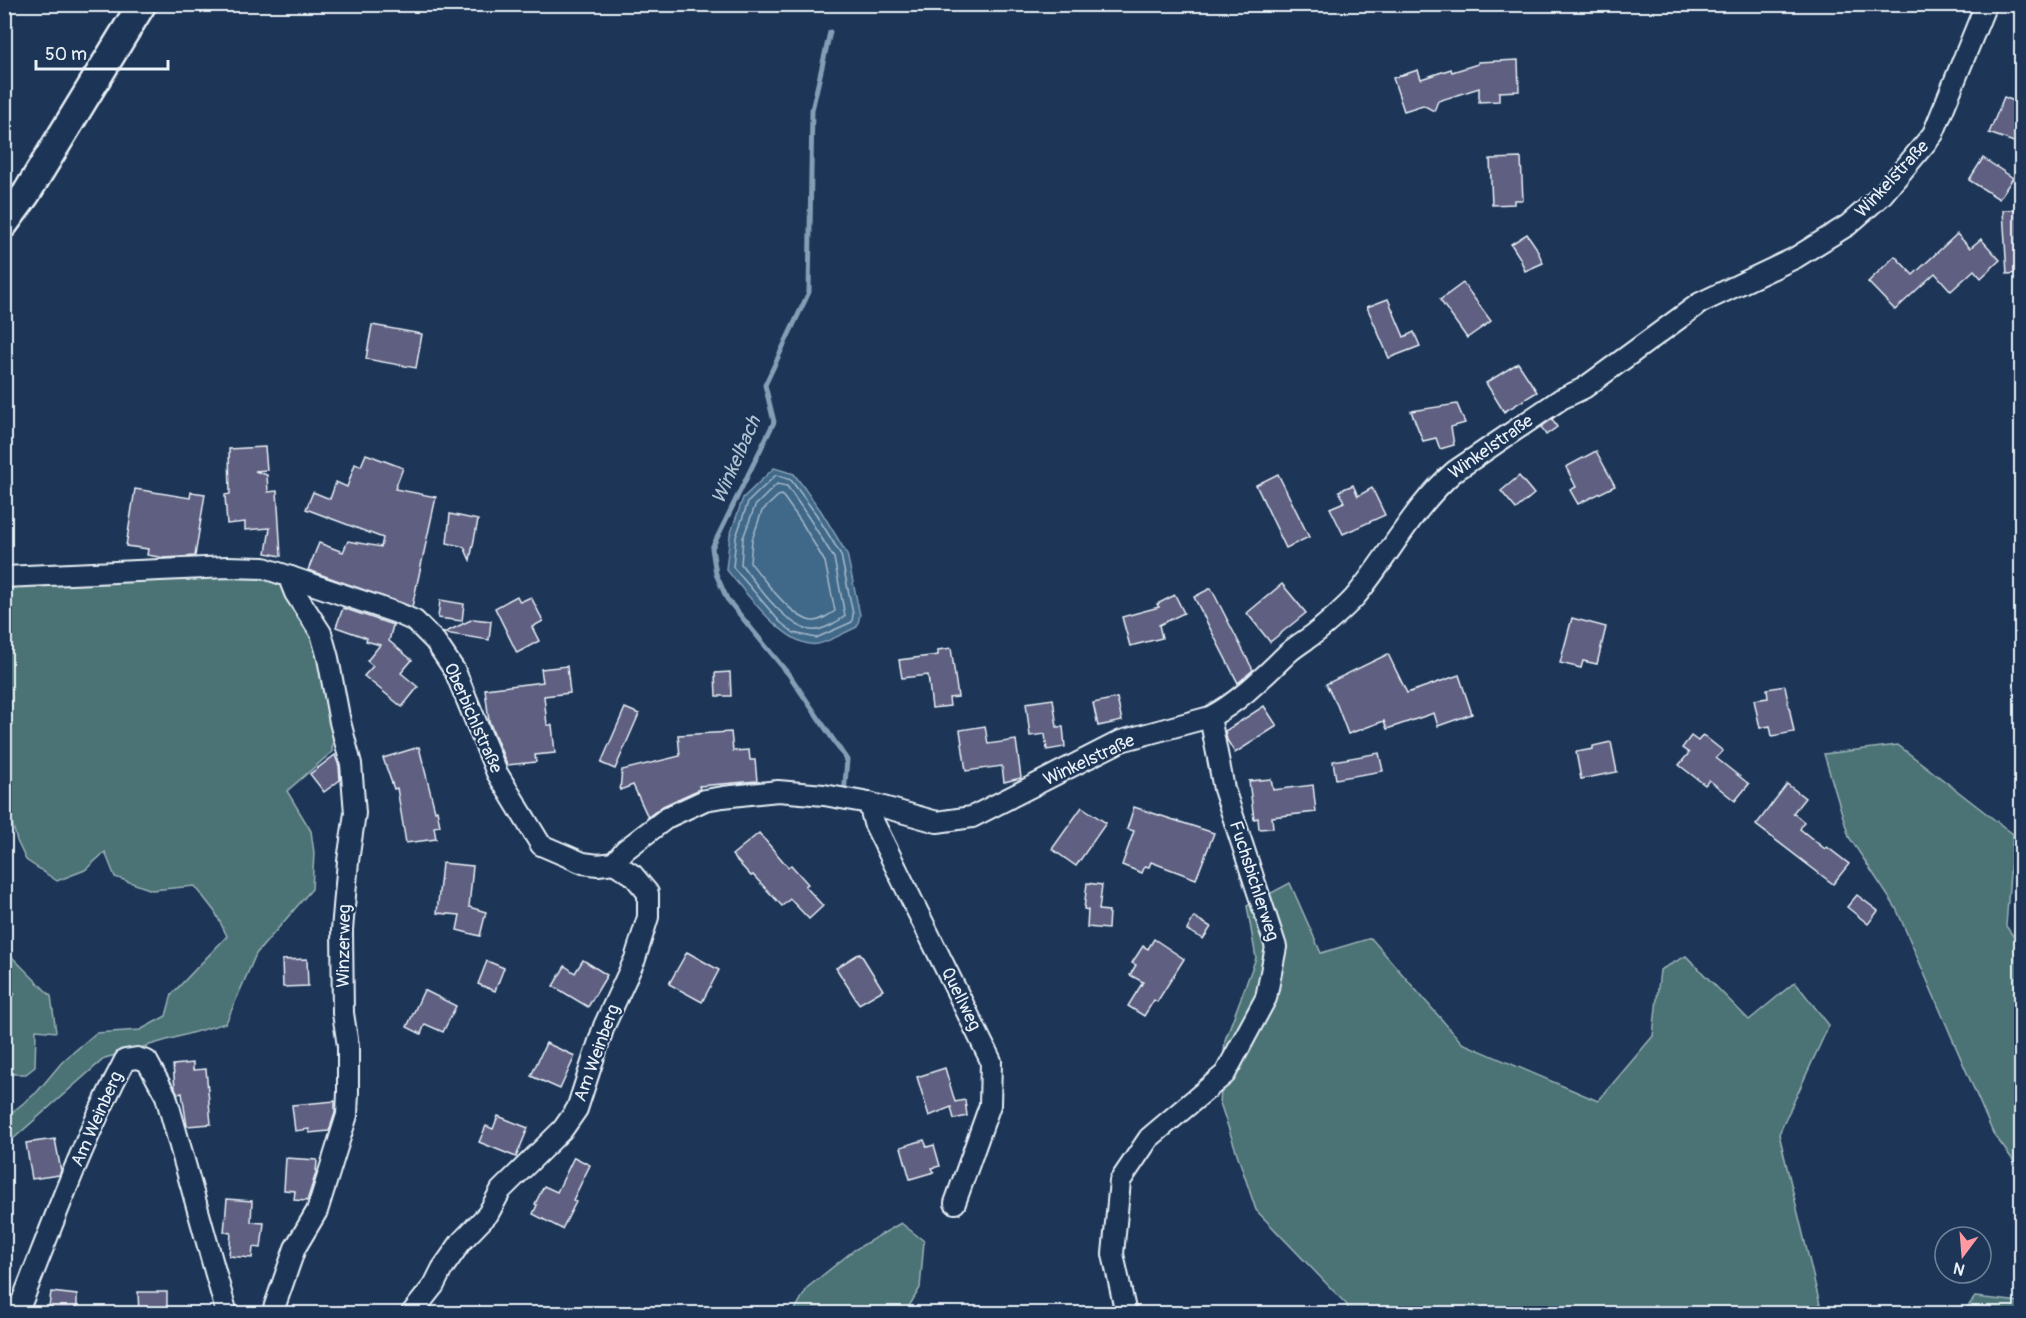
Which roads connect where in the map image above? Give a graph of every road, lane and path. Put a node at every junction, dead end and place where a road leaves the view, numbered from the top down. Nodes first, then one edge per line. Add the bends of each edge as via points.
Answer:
1 (141, 4) edge
2 (1986, 5) edge
3 (4, 224) edge
4 (4, 577) edge
5 (291, 577) junction
6 (1210, 717) junction
7 (869, 803) junction
8 (614, 863) junction
9 (955, 1203) dead end
10 (17, 1314) edge
11 (227, 1314) edge
12 (272, 1314) edge
13 (411, 1314) edge
14 (1126, 1314) edge

1 - 3 street
2 - 6 street, Winkelstraße via 1933,134 1882,195 1830,238 1700,303 1584,388 1561,399 1443,480 1354,597 1275,668
4 - 5 street, Oberbichlstraße via 248,567
5 - 8 street, Oberbichlstraße via 416,621 455,670 497,773 541,845 583,862
5 - 12 street, Winzerweg via 295,593 321,633 351,764 355,813 342,930 348,1092 347,1114 317,1211 295,1248
6 - 7 street, Winkelstraße via 1121,741 972,817 937,822
6 - 14 street, Fuchsbichlerweg via 1224,789 1276,947 1266,998 1225,1074 1149,1138 1120,1181 1113,1254
7 - 8 street via 778,791 705,800 668,817
7 - 9 street, Quellweg via 874,823 991,1061 990,1105
8 - 13 street, Am Weinberg via 633,875 648,893 648,917 604,1026 580,1102 562,1130 501,1190 488,1214 461,1242
10 - 11 street, Am Weinberg via 111,1085 124,1060 136,1058 147,1061 166,1095

